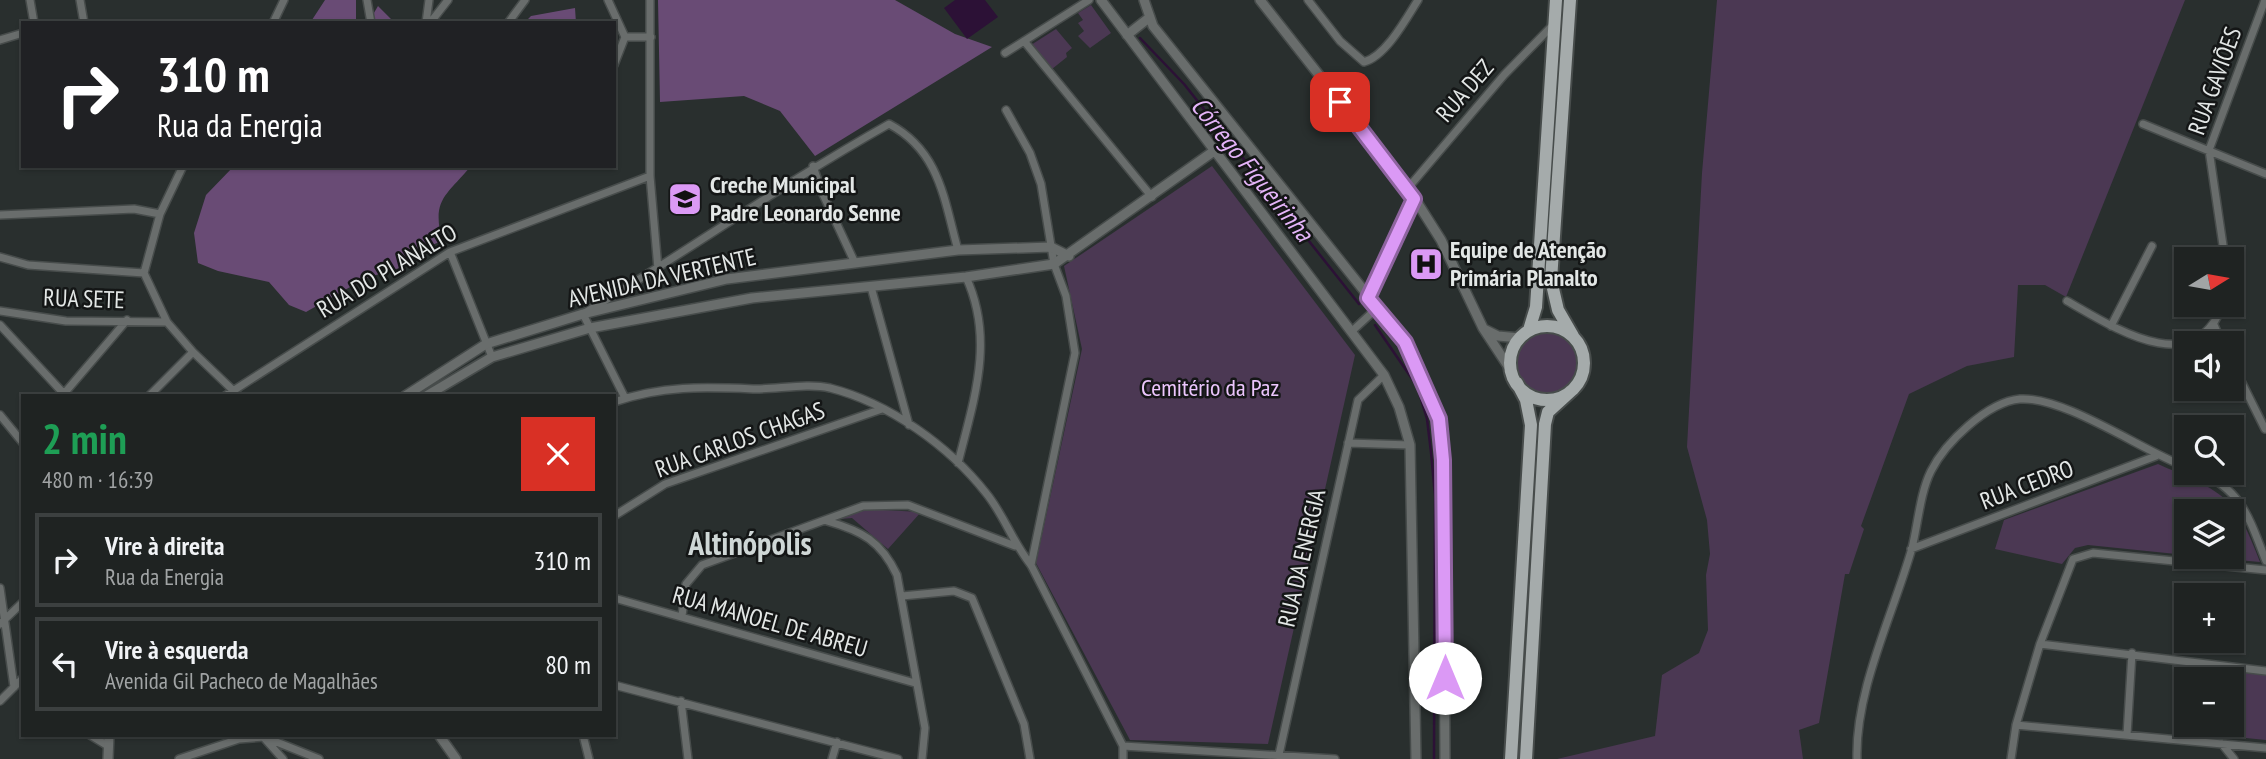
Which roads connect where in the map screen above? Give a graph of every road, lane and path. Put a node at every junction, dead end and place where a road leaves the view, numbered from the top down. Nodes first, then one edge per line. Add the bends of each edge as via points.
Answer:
1 (30, 0) edge
2 (80, 0) edge
3 (284, 0) edge
4 (367, 0) edge
5 (429, 0) edge
6 (448, 0) edge
7 (525, 0) edge
8 (608, 0) edge
9 (650, 0) edge
10 (1089, 0) edge
11 (1101, 0) edge
12 (1144, 0) edge
13 (1260, 0) edge
14 (1308, 0) edge
15 (1418, 0) edge
16 (1556, 0) edge
17 (1570, 0) edge
18 (2265, 0) edge
19 (1150, 17) junction
20 (34, 21) edge
21 (85, 21) edge
22 (274, 21) edge
23 (371, 21) edge
24 (428, 21) edge
25 (430, 21) edge
26 (509, 21) edge
27 (1554, 23) junction
28 (21, 34) edge
29 (1127, 35) junction
30 (625, 37) junction
31 (650, 37) junction
32 (0, 40) edge
33 (1024, 41) junction
34 (1005, 53) dead end
35 (616, 60) edge
36 (1006, 110) dead end
37 (2143, 124) dead end
38 (2209, 150) junction
39 (1214, 151) junction
40 (813, 166) junction
41 (182, 168) edge
42 (2266, 174) edge
43 (650, 176) junction
44 (1408, 188) junction
45 (1152, 197) junction
46 (1414, 199) junction
47 (160, 214) junction
48 (0, 215) edge
49 (2152, 246) dead end
50 (1051, 247) junction
51 (2223, 247) edge
52 (958, 250) junction
53 (450, 251) junction
54 (1069, 256) junction
55 (0, 257) edge
56 (855, 263) junction
57 (1054, 264) junction
58 (658, 269) junction
59 (144, 273) junction
60 (966, 277) junction
61 (871, 287) junction
62 (1368, 298) junction
63 (2067, 301) dead end
64 (1377, 308) junction
65 (0, 311) edge
66 (583, 314) junction
67 (2217, 317) edge
68 (128, 320) junction
69 (167, 322) junction
70 (0, 325) edge
71 (2214, 325) junction
72 (2111, 326) junction
73 (590, 327) junction
74 (1483, 328) junction
75 (2217, 331) edge
76 (1351, 332) junction
77 (1524, 334) junction
78 (1573, 336) junction
79 (486, 344) junction
80 (193, 352) junction
81 (492, 357) junction
82 (1384, 375) junction
83 (1514, 378) junction
84 (2244, 388) edge
85 (1571, 391) junction
86 (228, 393) edge
87 (63, 394) edge
88 (65, 394) edge
89 (151, 394) edge
90 (408, 394) edge
91 (429, 394) edge
92 (625, 398) junction
93 (616, 401) edge
94 (883, 408) junction
95 (0, 415) edge
96 (909, 425) junction
97 (2264, 429) edge
98 (21, 440) edge
99 (1348, 443) junction
100 (1410, 445) junction
101 (2156, 456) junction
102 (958, 463) junction
103 (2174, 463) edge
104 (2222, 485) edge
105 (616, 515) edge
106 (826, 520) junction
107 (1015, 546) junction
108 (1911, 550) junction
109 (2266, 561) edge
110 (1031, 565) junction
111 (2266, 570) edge
112 (0, 588) edge
113 (902, 596) junction
114 (616, 599) edge
115 (21, 604) edge
116 (682, 616) junction
117 (2, 622) edge
118 (2039, 644) junction
119 (2132, 653) junction
120 (2266, 671) edge
121 (21, 680) edge
122 (915, 683) junction
123 (616, 685) edge
124 (14, 687) junction
125 (0, 701) edge
126 (681, 701) junction
127 (2015, 725) junction
128 (2127, 735) junction
129 (93, 737) edge
130 (109, 737) edge
131 (264, 737) junction
132 (440, 737) edge
133 (584, 737) edge
134 (837, 742) junction
135 (2222, 744) junction
136 (108, 746) junction
137 (1123, 746) junction
138 (2266, 748) edge
139 (1278, 756) edge
140 (1324, 758) edge
141 (108, 759) edge
142 (179, 759) edge
143 (284, 759) edge
144 (319, 759) edge
145 (456, 759) edge
146 (589, 759) edge
147 (688, 759) edge
148 (832, 759) edge
149 (898, 759) edge
150 (922, 759) edge
151 (1030, 759) edge
152 (1123, 759) edge
153 (1335, 759) edge
154 (1416, 759) edge
155 (1445, 759) edge
156 (1511, 759) edge
157 (1526, 759) edge
158 (1857, 759) edge
159 (2011, 759) edge
160 (2234, 759) edge

1 - 20 street
2 - 21 street
3 - 22 street
4 - 23 street
5 - 24 street
6 - 25 street
7 - 26 street
8 - 30 street
9 - 31 street
10 - 33 street
11 - 29 street
12 - 19 street
13 - 44 street
14 - 15 street via 1340,41 1364,62 1386,45
16 - 27 main road
17 - 78 main road via 1551,280 1558,310
18 - 38 street, RUA GAVIÕES
19 - 29 street
19 - 62 street
27 - 44 street, RUA DEZ
27 - 77 main road via 1536,307
28 - 32 street
29 - 39 street
30 - 31 street
30 - 35 street
31 - 43 street
33 - 34 street
33 - 45 street
36 - 50 street via 1037,174
37 - 38 street
38 - 42 street
38 - 51 street, RUA GAVIÕES
39 - 45 street, AVENIDA DA VERTENTE
39 - 76 street
40 - 52 street via 889,124 921,146 935,170
40 - 56 street
40 - 58 street
41 - 47 street
43 - 53 street, RUA DO PLANALTO
43 - 58 street
44 - 46 street
45 - 54 street, AVENIDA DA VERTENTE
46 - 62 street
46 - 74 street via 1441,240
47 - 48 street via 134,209
47 - 59 street
49 - 72 street
50 - 52 street, AVENIDA DA VERTENTE
50 - 54 street, AVENIDA DA VERTENTE
50 - 57 street
52 - 56 street, AVENIDA DA VERTENTE
53 - 79 street
53 - 86 street, RUA DO PLANALTO
54 - 57 street, AVENIDA DA VERTENTE
55 - 59 street via 28,265
56 - 66 street, AVENIDA DA VERTENTE via 727,279
57 - 60 street, AVENIDA DA VERTENTE
57 - 110 street via 1066,296 1075,353
58 - 66 street
59 - 69 street
60 - 61 street, AVENIDA DA VERTENTE
60 - 102 street via 978,304 981,372
61 - 73 street, AVENIDA DA VERTENTE via 752,298
61 - 96 street
62 - 64 street
63 - 72 street
64 - 76 street
64 - 155 street via 1405,342 1439,419
65 - 68 street, RUA SETE via 53,320
66 - 73 street
66 - 79 street, AVENIDA DA VERTENTE
67 - 71 street
68 - 69 street, RUA SETE
68 - 88 street
69 - 80 street
70 - 87 street
71 - 72 street via 2193,340 2168,345
71 - 75 street
73 - 81 street, AVENIDA DA VERTENTE
73 - 92 street
74 - 77 street via 1498,336
74 - 83 street
76 - 82 street
77 - 78 main road via 1554,326
77 - 83 main road via 1510,360
78 - 85 main road via 1584,358 1579,382
79 - 81 street
79 - 90 street, AVENIDA DA VERTENTE
80 - 86 street
80 - 89 street
81 - 91 street, AVENIDA DA VERTENTE
82 - 99 street, RUA DA ENERGIA via 1358,400
82 - 100 street
83 - 85 main road via 1527,394 1541,399
83 - 156 main road via 1526,400 1531,425
84 - 97 street
85 - 157 main road via 1548,412 1545,424
92 - 93 street
92 - 94 street via 681,386 828,388
94 - 96 street
94 - 105 street, RUA CARLOS CHAGAS via 665,484
95 - 98 street
96 - 102 street
99 - 100 street
99 - 139 street, RUA DA ENERGIA
100 - 154 street
101 - 103 street
101 - 108 street, RUA CEDRO
101 - 108 street via 2055,403 2019,399 1962,429 1931,471
102 - 107 street via 987,494
104 - 109 street via 2243,505
106 - 107 street via 863,506 908,505
106 - 113 street via 858,529 887,553
106 - 116 street via 702,565 686,584
107 - 110 street
108 - 158 street via 1863,704
110 - 137 street
111 - 118 street via 2093,553 2078,556 2068,568
112 - 117 street
113 - 122 street
113 - 151 street via 954,591 972,598 1024,724
114 - 116 street, RUA MANOEL DE ABREU
115 - 117 street
116 - 122 street, RUA MANOEL DE ABREU
117 - 124 street
118 - 119 street
118 - 127 street
119 - 120 street
119 - 128 street
121 - 124 street
122 - 150 street via 925,729
123 - 126 street
124 - 125 street
126 - 134 street
126 - 147 street
127 - 128 street
127 - 159 street
128 - 135 street
129 - 136 street
130 - 136 street
131 - 142 street via 239,739
131 - 143 street
131 - 144 street
132 - 145 street
133 - 146 street
134 - 148 street
134 - 149 street
135 - 138 street
135 - 160 street
136 - 141 street
137 - 139 street
137 - 152 street
139 - 140 street
140 - 153 street

